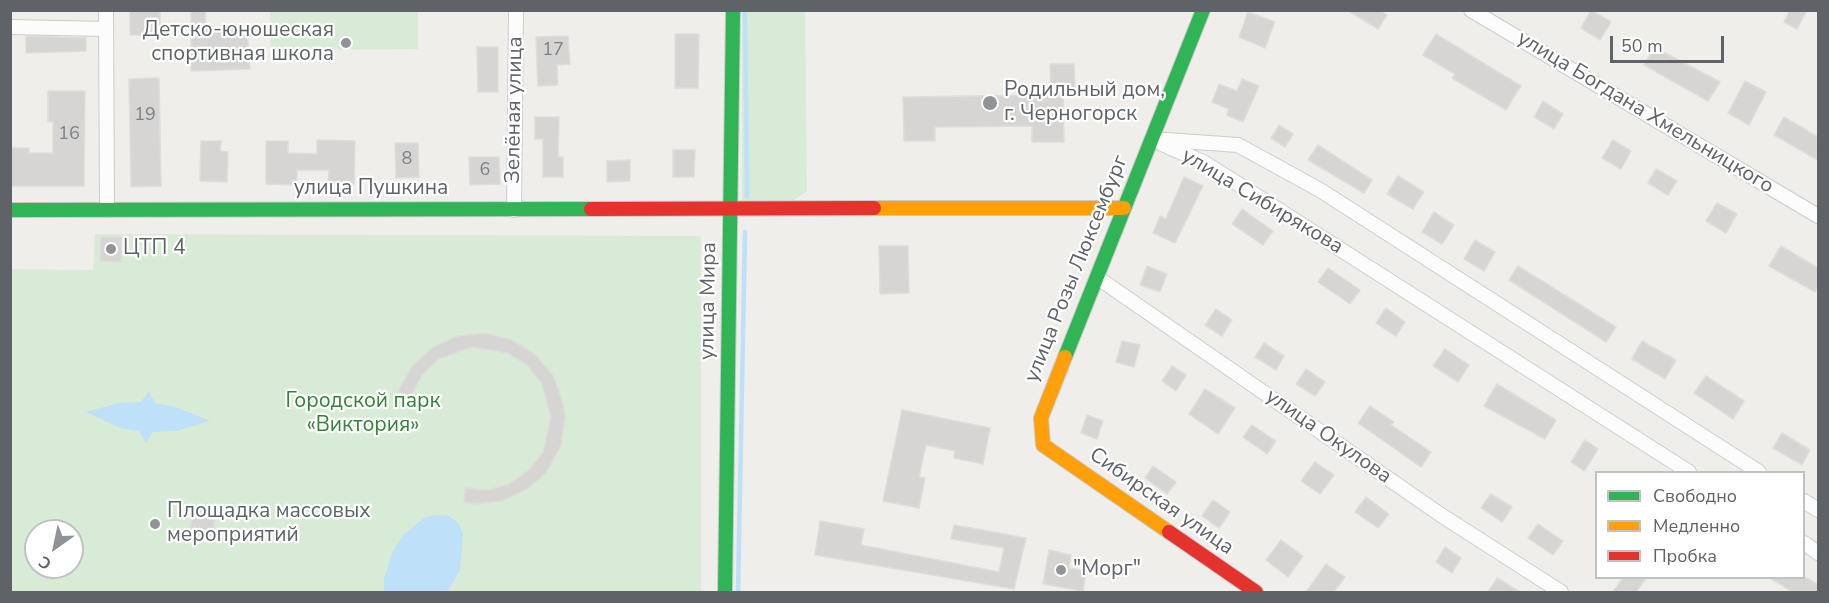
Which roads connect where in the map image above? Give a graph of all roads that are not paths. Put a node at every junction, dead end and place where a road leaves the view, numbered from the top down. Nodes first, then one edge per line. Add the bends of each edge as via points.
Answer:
1 (106, 10) edge
2 (516, 10) edge
3 (733, 10) edge
4 (1203, 10) edge
5 (1471, 10) edge
6 (10, 27) edge
7 (106, 29) junction
8 (1152, 140) junction
9 (1124, 208) junction
10 (10, 210) edge
11 (107, 210) junction
12 (514, 210) junction
13 (732, 210) junction
14 (1818, 216) edge
15 (1098, 278) junction
16 (1043, 445) joint
17 (1687, 471) edge
18 (1757, 471) edge
19 (1805, 502) edge
20 (1818, 510) edge
21 (1805, 544) edge
22 (1818, 553) edge
23 (724, 592) edge
24 (1256, 592) edge
25 (1561, 592) edge

1 - 7 street
2 - 12 street, Зелёная улица
3 - 13 street, улица Мира
4 - 8 street, улица Розы Люксембург
5 - 14 street, улица Богдана Хмельницкого
6 - 7 street
7 - 11 street
8 - 9 street, улица Розы Люксембург
8 - 17 street, улица Сибирякова via 1211,167
8 - 18 street, улица Сибирякова via 1238,145 1320,190
9 - 13 street, улица Пушкина
9 - 15 street, улица Розы Люксембург
10 - 11 street, улица Пушкина
11 - 12 street, улица Пушкина
12 - 13 street, улица Пушкина
13 - 23 street, улица Мира
15 - 16 street, улица Розы Люксембург via 1041,418
15 - 25 street, улица Окулова via 1441,515
16 - 24 street, Сибирская улица
19 - 20 street
21 - 22 street

